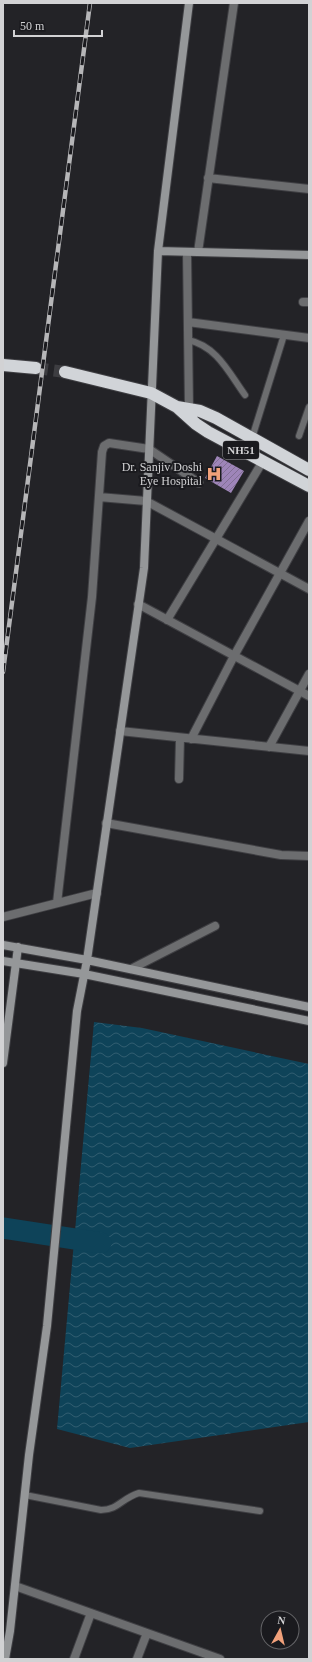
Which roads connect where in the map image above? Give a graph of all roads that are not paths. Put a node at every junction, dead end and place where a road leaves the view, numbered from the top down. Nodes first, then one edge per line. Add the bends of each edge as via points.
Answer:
1 (189, 3) edge
2 (234, 3) edge
3 (208, 178) junction
4 (309, 189) edge
5 (158, 251) junction
6 (187, 252) junction
7 (198, 252) junction
8 (309, 255) edge
9 (188, 322) junction
10 (284, 335) junction
11 (309, 338) edge
12 (188, 340) junction
13 (3, 365) edge
14 (36, 368) tunnel mouth
15 (65, 372) tunnel mouth
16 (151, 392) junction
17 (246, 395) dead end
18 (309, 407) edge
19 (183, 408) junction
20 (299, 436) dead end
21 (252, 438) junction
22 (149, 449) junction
23 (262, 462) junction
24 (309, 470) edge
25 (199, 483) dead end
26 (309, 486) edge
27 (99, 497) junction
28 (146, 501) junction
29 (309, 521) edge
30 (216, 539) junction
31 (280, 574) junction
32 (309, 589) edge
33 (138, 604) junction
34 (167, 620) junction
35 (234, 656) junction
36 (309, 674) edge
37 (300, 691) junction
38 (309, 696) edge
39 (120, 731) junction
40 (180, 738) junction
41 (191, 739) junction
42 (269, 747) junction
43 (309, 752) edge
44 (179, 779) dead end
45 (106, 823) junction
46 (309, 856) edge
47 (97, 893) junction
48 (57, 903) junction
49 (3, 917) edge
50 (215, 926) dead end
51 (3, 945) edge
52 (18, 947) junction
53 (87, 960) junction
54 (3, 961) edge
55 (15, 963) junction
56 (131, 969) junction
57 (84, 974) junction
58 (309, 1007) edge
59 (309, 1021) edge
60 (3, 1063) edge
61 (25, 1495) junction
62 (260, 1510) dead end
63 (15, 1586) junction
64 (91, 1613) junction
65 (6, 1631) edge
66 (147, 1633) junction
67 (5, 1659) edge
68 (74, 1659) edge
69 (137, 1659) edge
70 (220, 1659) edge

1 - 5 street
2 - 3 street
3 - 4 street
3 - 7 street
5 - 6 street
5 - 16 street
6 - 7 street
6 - 9 street
7 - 8 street
9 - 10 street
9 - 12 street
10 - 11 street
10 - 21 lane
12 - 17 lane via 202,344 214,352
12 - 19 street
13 - 14 highway
15 - 16 highway, NH51
16 - 19 highway, NH51
16 - 22 street
18 - 20 lane
19 - 21 highway, NH51 via 200,411
19 - 23 highway, NH51 via 196,424
21 - 24 highway, NH51
22 - 25 street
22 - 27 street via 109,443 104,446
22 - 28 street
23 - 26 highway, NH51
23 - 30 street
27 - 28 street
27 - 48 street via 92,598
28 - 30 street
28 - 33 street via 144,568
29 - 31 street
30 - 31 street
30 - 34 street
31 - 32 street
31 - 35 street
33 - 34 street
33 - 39 street
34 - 35 street
35 - 37 street
35 - 41 street
36 - 37 street
37 - 38 street
37 - 42 street
39 - 40 street
39 - 45 street
40 - 41 street
40 - 44 street
41 - 42 street
42 - 43 street
45 - 46 street via 281,855
45 - 47 street
47 - 48 street
47 - 53 street
48 - 49 street
50 - 56 street
51 - 52 street
52 - 53 street
52 - 55 street
53 - 56 street
53 - 57 street
54 - 55 street
55 - 57 street
55 - 60 street
56 - 58 street
57 - 59 street
57 - 61 street via 78,1011 47,1326
61 - 62 lane via 101,1510 116,1507 129,1495 139,1493
61 - 63 street
63 - 64 street
63 - 65 street
64 - 66 street
64 - 68 street
65 - 67 street
66 - 69 street
66 - 70 street

